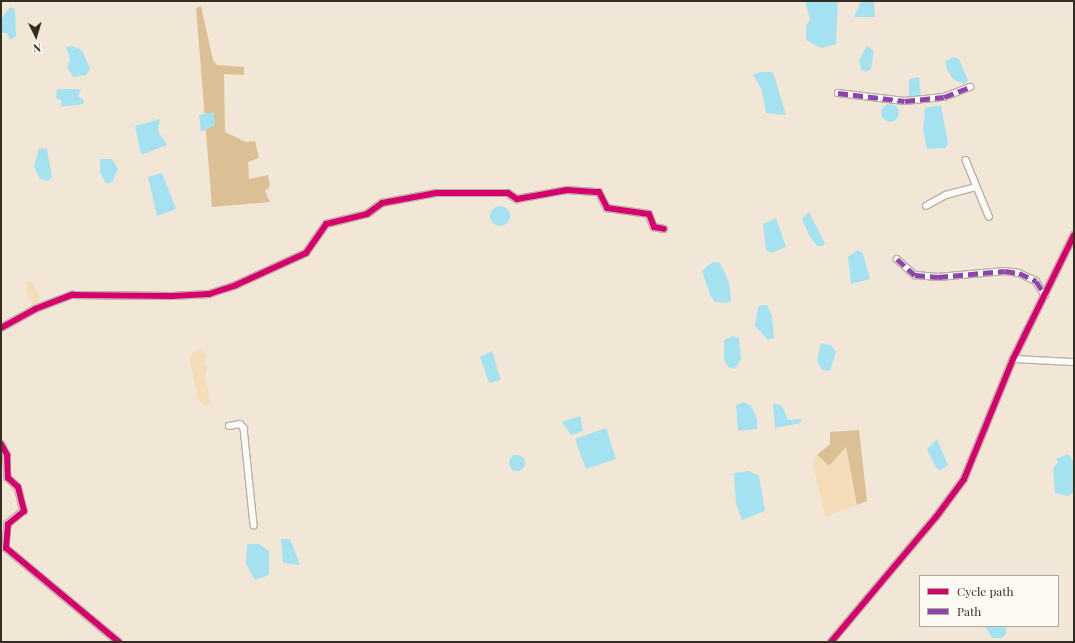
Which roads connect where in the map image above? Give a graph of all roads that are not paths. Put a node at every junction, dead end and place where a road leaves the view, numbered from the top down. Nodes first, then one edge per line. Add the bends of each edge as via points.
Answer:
1 (970, 88) dead end
2 (838, 93) dead end
3 (966, 160) dead end
4 (976, 187) junction
5 (926, 206) dead end
6 (989, 216) dead end
7 (664, 229) dead end
8 (1074, 235) edge
9 (897, 259) dead end
10 (1045, 295) junction
11 (1, 328) edge
12 (1013, 359) junction
13 (1074, 362) edge
14 (229, 426) dead end
15 (1, 444) edge
16 (254, 525) dead end
17 (119, 642) edge
18 (832, 642) edge

1 - 2 street via 944,97 905,101
3 - 4 street
4 - 5 street via 946,195
4 - 6 street
7 - 11 street via 654,227 649,214 607,208 598,192 572,190 517,199 508,193 436,193 382,203 367,214 326,224 306,253 236,285 208,294 72,295 35,309
8 - 10 street
9 - 10 street via 915,275 938,277 1005,271 1019,273 1036,281
10 - 12 street
12 - 13 street
12 - 18 street via 964,479 936,517
14 - 16 street via 240,424 244,428
15 - 17 street via 7,455 8,478 18,488 24,511 8,524 6,548

